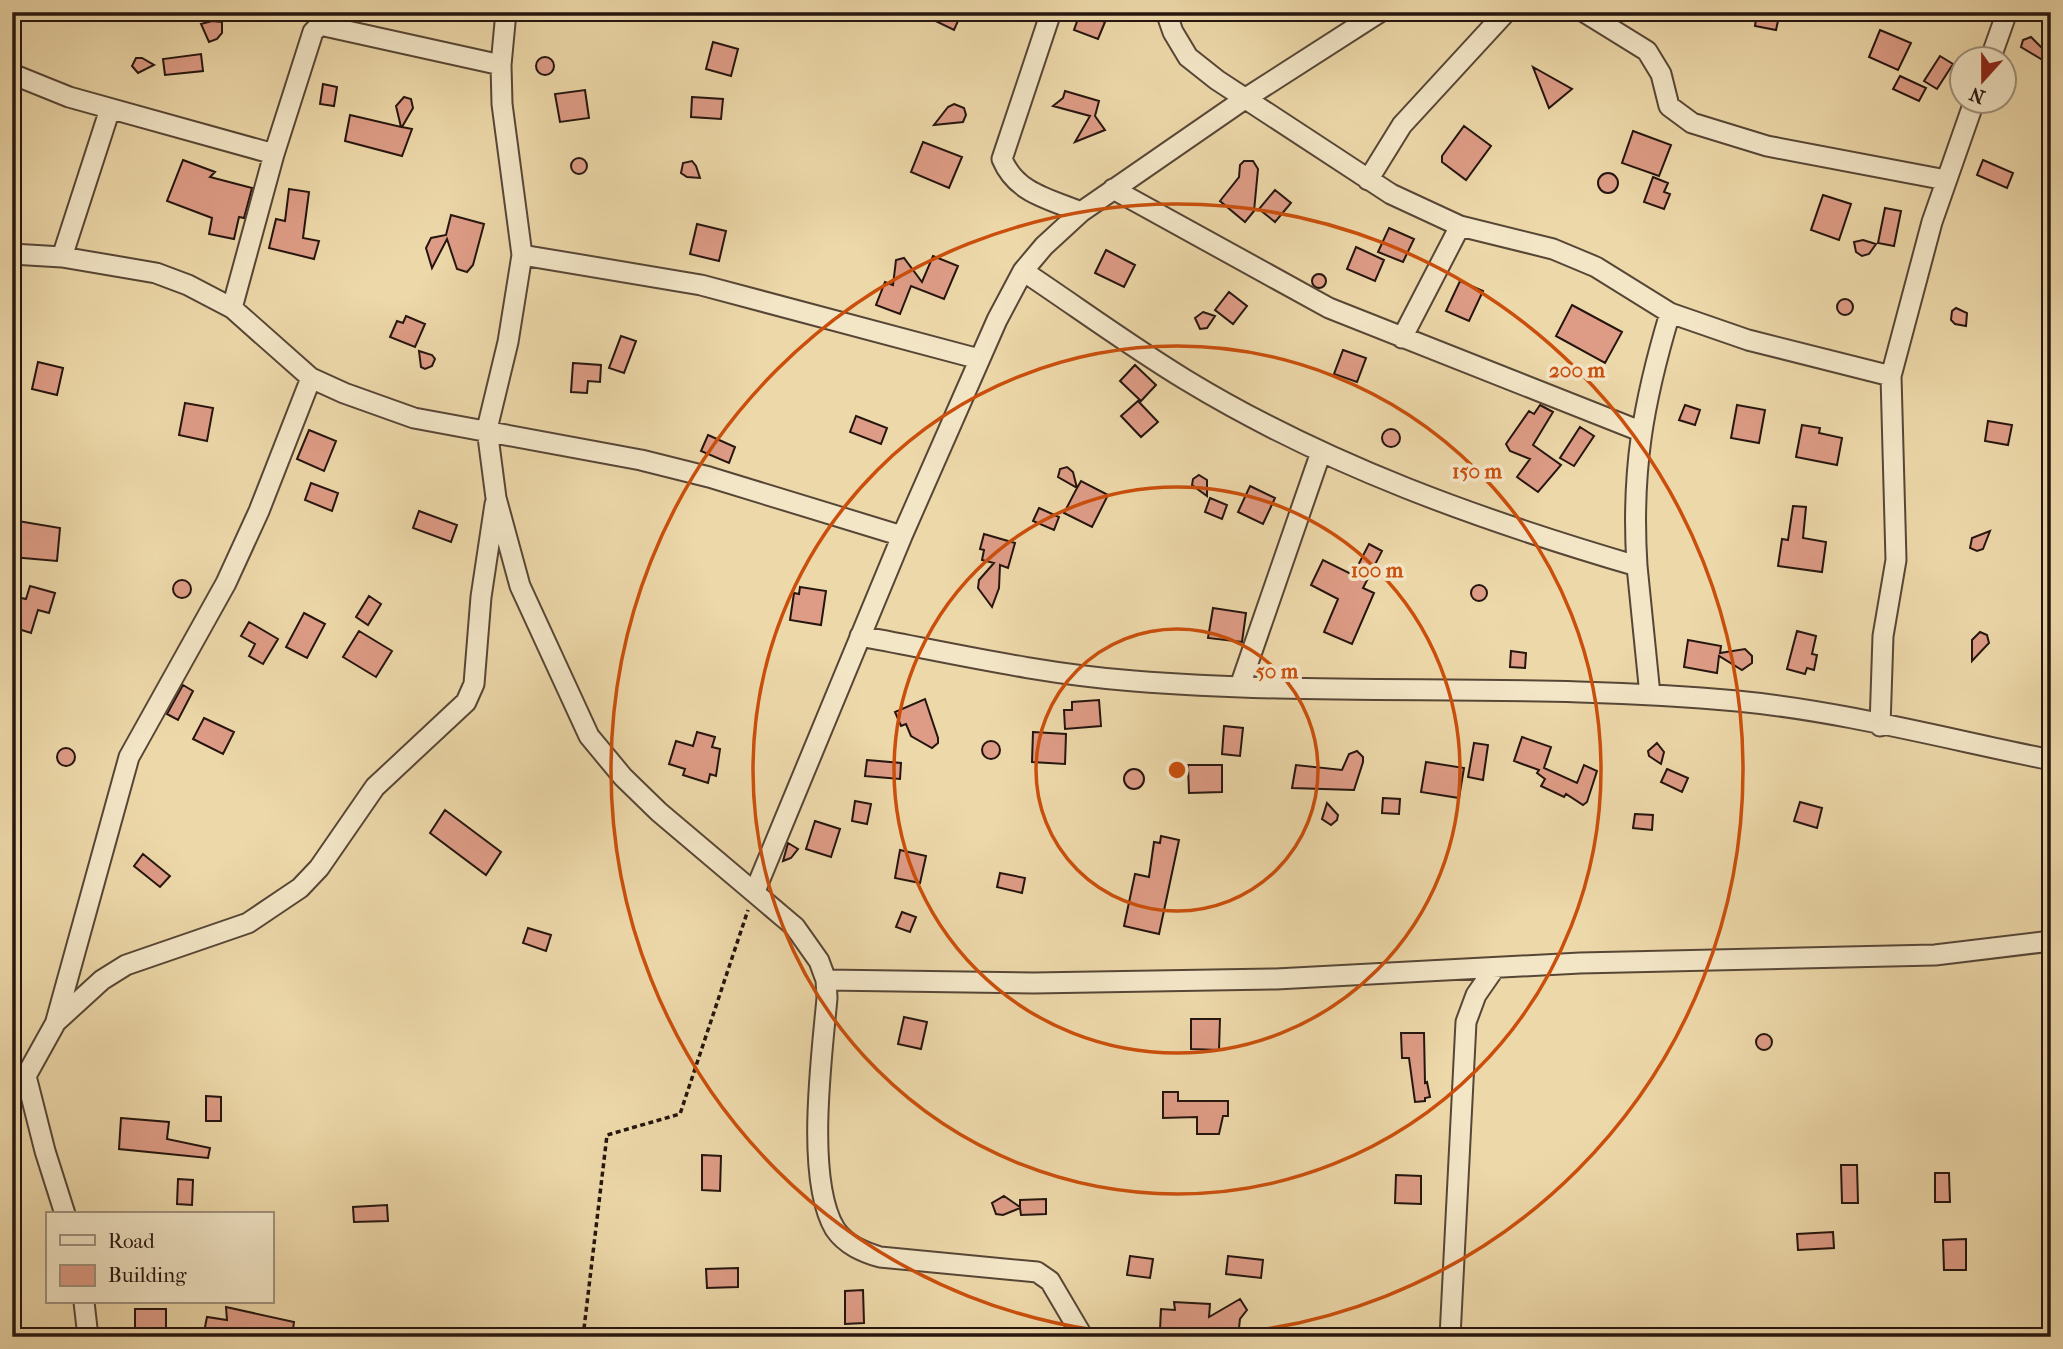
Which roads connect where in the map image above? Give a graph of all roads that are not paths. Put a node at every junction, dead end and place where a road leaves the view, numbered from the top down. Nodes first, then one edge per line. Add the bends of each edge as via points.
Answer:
1 (506, 12) edge
2 (1051, 12) edge
3 (1166, 12) edge
4 (1380, 12) edge
5 (1506, 12) edge
6 (1584, 12) edge
7 (2007, 12) edge
8 (1995, 46) edge
9 (501, 65) junction
10 (12, 74) edge
11 (1246, 98) junction
12 (110, 109) junction
13 (1969, 116) edge
14 (274, 153) junction
15 (1368, 180) junction
16 (1946, 180) junction
17 (1113, 189) junction
18 (1081, 212) junction
19 (1460, 226) junction
20 (12, 254) edge
21 (522, 255) junction
22 (62, 257) junction
23 (1023, 271) junction
24 (232, 308) junction
25 (1670, 313) junction
26 (1402, 338) junction
27 (979, 359) junction
28 (1891, 376) junction
29 (311, 378) junction
30 (487, 429) junction
31 (1640, 431) junction
32 (1321, 452) junction
33 (496, 498) junction
34 (902, 536) junction
35 (1637, 566) junction
36 (860, 636) junction
37 (1240, 687) junction
38 (1650, 695) junction
39 (1880, 726) junction
40 (2051, 760) edge
41 (755, 891) junction
42 (2051, 941) edge
43 (1494, 969) junction
44 (826, 980) junction
45 (56, 1022) junction
46 (64, 1212) edge
47 (84, 1304) edge
48 (88, 1337) edge
49 (1083, 1337) edge
50 (1450, 1337) edge

1 - 9 street
2 - 18 street via 1002,159 1009,177 1024,188
3 - 11 street via 1188,57
4 - 11 street
5 - 15 street via 1402,125
6 - 16 street via 1647,51 1661,74 1669,106 1692,122 1767,146
7 - 8 street
9 - 14 street via 320,25 313,32
9 - 21 street
10 - 12 street
11 - 15 street
11 - 17 street
12 - 14 street
12 - 22 street
13 - 16 street
14 - 24 street
15 - 19 street
16 - 28 street
17 - 18 street
17 - 26 street via 1296,291
18 - 23 street
19 - 25 street via 1553,249 1596,267
19 - 26 street
20 - 22 street
21 - 27 street via 714,288
21 - 30 street
22 - 24 street via 156,273
23 - 27 street
23 - 32 street via 1187,381
24 - 29 street
25 - 28 street via 1748,340
25 - 31 street
26 - 31 street
27 - 34 street
28 - 39 street via 1896,560 1883,636
29 - 30 street via 414,418
29 - 45 street via 226,583 129,757
30 - 33 street
30 - 34 street via 687,471
31 - 35 street via 1635,493
32 - 35 street via 1469,512
32 - 37 street
33 - 41 street via 520,586 589,736 659,812
33 - 45 street via 474,684 466,702 375,787 320,868 278,906 209,939 126,965 102,980
34 - 36 street
35 - 38 street
36 - 37 street via 1057,672
36 - 41 street
37 - 38 street
38 - 39 street via 1740,701
39 - 40 street
41 - 44 street via 808,943
42 - 43 street via 1935,955
43 - 44 street via 1047,983
43 - 50 street via 1476,995 1466,1022
44 - 49 street via 818,1149 827,1208 835,1228 861,1251 880,1256 1037,1272 1050,1281
45 - 46 street via 26,1076
47 - 48 street

